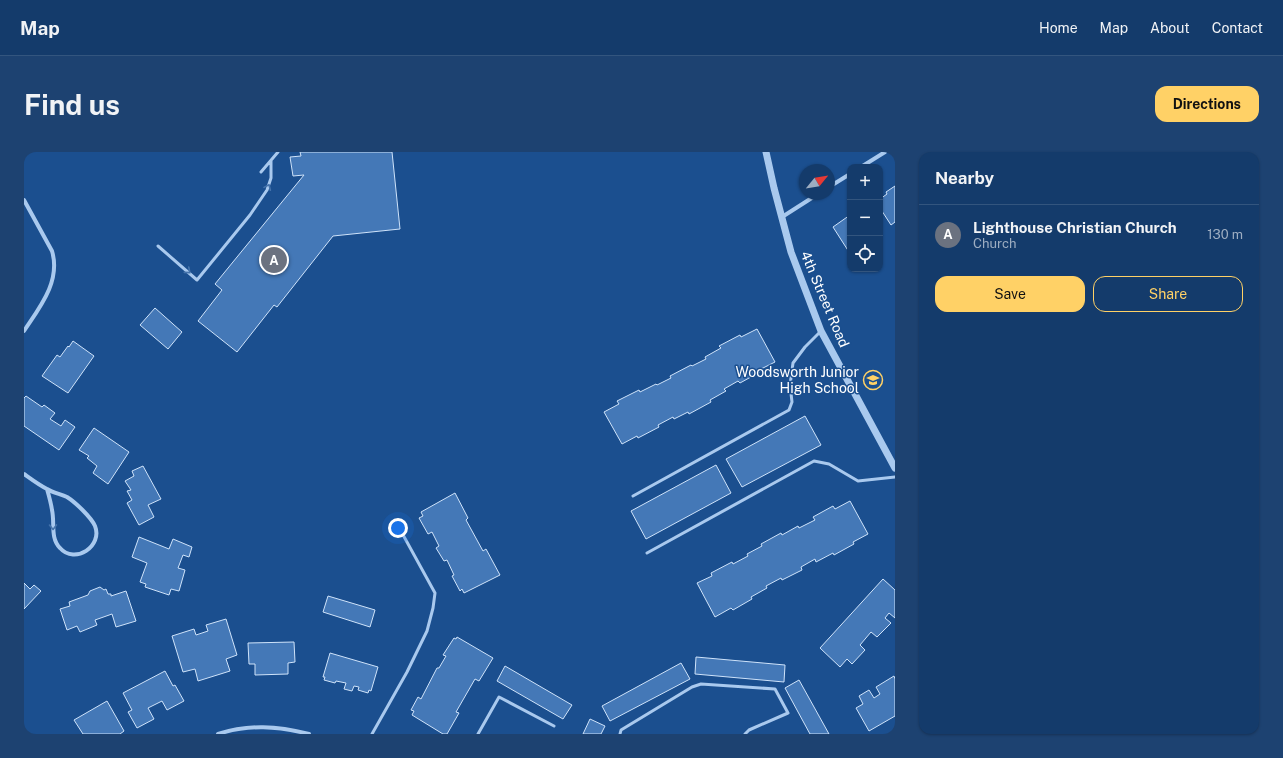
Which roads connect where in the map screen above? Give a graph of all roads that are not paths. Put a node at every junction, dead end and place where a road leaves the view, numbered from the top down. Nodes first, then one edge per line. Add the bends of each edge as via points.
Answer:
1 (278, 152) edge
2 (766, 152) edge
3 (885, 152) edge
4 (271, 160) junction
5 (866, 164) edge
6 (261, 172) dead end
7 (847, 176) edge
8 (835, 183) edge
9 (24, 200) edge
10 (809, 200) edge
11 (782, 217) junction
12 (158, 246) dead end
13 (821, 331) junction
14 (24, 332) edge
15 (895, 468) edge
16 (24, 474) edge
17 (895, 477) edge
18 (47, 489) junction
19 (633, 496) dead end
20 (402, 533) dead end
21 (647, 553) dead end
22 (554, 726) dead end
23 (218, 734) edge
24 (309, 734) edge
25 (372, 734) edge
26 (478, 734) edge
27 (620, 734) edge
28 (745, 734) edge

1 - 4 lane
2 - 11 street, 4th Street Road
3 - 5 street
4 - 6 lane
12 -> 4 lane via 197,280 267,190 271,178
7 - 8 street
9 - 14 street via 52,251 55,269 50,288
10 - 11 street
11 - 13 street, 4th Street Road via 791,252
13 - 15 street, 4th Street Road
13 - 19 lane via 793,364 790,385 792,402 789,410
16 - 18 street
17 - 21 lane via 858,481 829,464 814,461
18 -> 18 street via 52,510 53,534 60,549 75,555 90,549 96,534 94,526 67,497
20 - 25 lane via 435,593 433,608 427,631
22 - 26 lane via 499,697
23 - 24 street via 238,728 261,726
27 - 28 lane via 621,730 701,684 775,689 788,713

